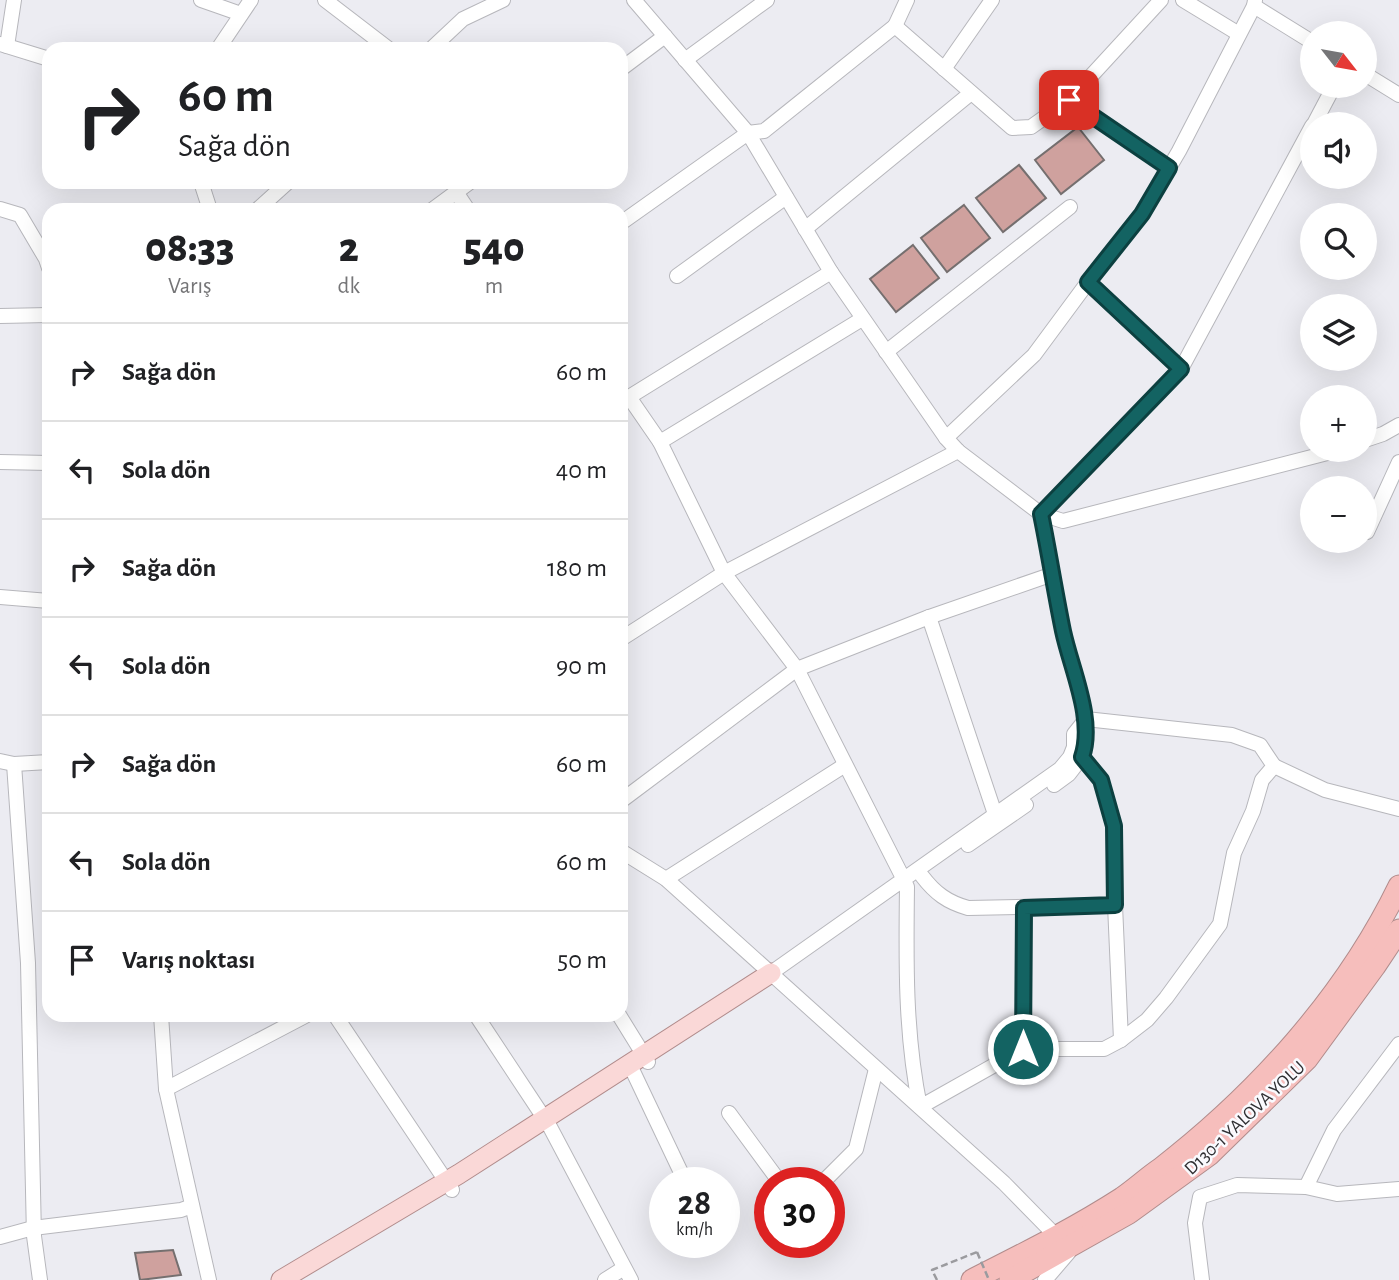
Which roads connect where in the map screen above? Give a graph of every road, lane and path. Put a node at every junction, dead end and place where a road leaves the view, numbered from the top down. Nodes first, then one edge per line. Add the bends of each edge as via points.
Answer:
1 (14, 0) edge
2 (201, 0) edge
3 (251, 0) edge
4 (325, 0) edge
5 (634, 0) edge
6 (767, 0) edge
7 (907, 0) edge
8 (992, 0) edge
9 (1161, 0) edge
10 (1183, 0) edge
11 (494, 2) edge
12 (1255, 3) edge
13 (241, 14) junction
14 (895, 26) junction
15 (1239, 34) junction
16 (1300, 34) edge
17 (665, 36) junction
18 (223, 42) edge
19 (380, 42) edge
20 (438, 42) edge
21 (4, 45) edge
22 (42, 57) edge
23 (685, 60) junction
24 (628, 64) edge
25 (944, 69) junction
26 (1377, 81) edge
27 (971, 93) junction
28 (1399, 95) edge
29 (1069, 100) junction
30 (748, 133) junction
31 (1300, 149) edge
32 (1169, 168) junction
33 (280, 189) edge
34 (460, 189) edge
35 (456, 192) junction
36 (786, 197) junction
37 (265, 203) edge
38 (441, 203) edge
39 (463, 203) edge
40 (1070, 207) dead end
41 (0, 209) edge
42 (628, 218) edge
43 (805, 229) junction
44 (42, 252) edge
45 (831, 272) junction
46 (677, 276) dead end
47 (1088, 282) junction
48 (42, 315) edge
49 (0, 316) edge
50 (862, 319) junction
51 (886, 352) junction
52 (1181, 369) junction
53 (628, 398) edge
54 (628, 404) edge
55 (1399, 425) edge
56 (1377, 436) edge
57 (946, 438) junction
58 (660, 442) junction
59 (958, 451) junction
60 (1300, 460) edge
61 (0, 462) edge
62 (1399, 462) edge
63 (42, 463) edge
64 (1377, 510) edge
65 (1041, 514) junction
66 (724, 573) junction
67 (1053, 574) junction
68 (0, 597) edge
69 (42, 600) edge
70 (929, 617) junction
71 (628, 635) edge
72 (797, 669) junction
73 (1086, 719) junction
74 (1082, 757) junction
75 (42, 762) edge
76 (7, 763) edge
77 (845, 765) junction
78 (1274, 766) junction
79 (628, 796) edge
80 (1399, 809) edge
81 (997, 819) junction
82 (628, 855) edge
83 (922, 876) junction
84 (666, 879) junction
85 (906, 883) junction
86 (1399, 887) edge
87 (1115, 905) junction
88 (1024, 908) junction
89 (1399, 930) edge
90 (774, 975) junction
91 (161, 1022) edge
92 (294, 1022) edge
93 (340, 1022) edge
94 (481, 1022) edge
95 (622, 1022) edge
96 (1121, 1040) junction
97 (1399, 1044) edge
98 (1023, 1049) junction
99 (638, 1063) junction
100 (876, 1069) junction
101 (166, 1089) junction
102 (920, 1107) junction
103 (729, 1113) dead end
104 (547, 1122) junction
105 (680, 1167) edge
106 (769, 1167) edge
107 (838, 1167) edge
108 (449, 1186) junction
109 (1306, 1187) junction
110 (1399, 1189) edge
111 (192, 1206) junction
112 (33, 1228) junction
113 (0, 1237) edge
114 (1066, 1240) junction
115 (628, 1274) edge
116 (40, 1280) edge
117 (209, 1280) edge
118 (281, 1280) edge
119 (296, 1280) edge
120 (605, 1280) edge
121 (937, 1280) edge
122 (972, 1280) edge
123 (989, 1280) edge
124 (1010, 1280) edge
125 (1045, 1280) edge
126 (1202, 1280) edge

1 - 21 street
2 - 13 street
3 - 13 street
4 - 19 street
5 - 17 street
6 - 23 street
7 - 14 street
8 - 25 street
9 - 29 street
10 - 15 street
11 - 20 street via 463,19
12 - 15 street
12 - 16 street
13 - 18 street
14 - 25 street
14 - 30 street via 764,131
15 - 32 street
17 - 23 street
17 - 24 street
21 - 22 street
23 - 30 street
25 - 27 street
26 - 28 street
27 - 29 street via 1012,128 1031,127
27 - 43 street
29 - 32 street
30 - 36 street
30 - 42 street
31 - 52 street
32 - 47 street via 1142,214
33 - 37 street
34 - 35 street
35 - 38 street
35 - 39 street
36 - 43 street
36 - 46 street
40 - 51 street
41 - 44 street via 20,215
43 - 45 street
45 - 50 street
45 - 53 street
47 - 52 street
47 - 57 street via 1034,355
48 - 49 street
50 - 51 street
50 - 58 street
51 - 57 street
52 - 65 street
54 - 58 street
55 - 56 street
57 - 59 street
58 - 66 street
59 - 65 street
59 - 66 street
60 - 65 street via 1063,522
61 - 63 street
62 - 64 street
65 - 67 street
66 - 71 street
66 - 72 street
67 - 70 street
67 - 73 street
68 - 69 street
70 - 72 street
70 - 81 street
72 - 77 street
72 - 79 street
73 - 74 street via 1087,744
73 - 78 street via 1232,735 1260,745
73 - 81 street via 1074,734 1074,747 1060,769
74 - 81 street via 1069,774
74 - 87 street via 1101,780 1114,826
75 - 76 street
76 - 112 street via 28,962
77 - 84 street
77 - 85 street
78 - 80 street via 1325,790
78 - 96 street via 1262,780 1234,853 1220,924 1166,998
81 - 83 street
81 - 85 street
82 - 84 street
83 - 85 street
83 - 88 street via 953,904
84 - 90 street
85 - 90 street
85 - 102 street via 906,998
86 - 114 highway via 1329,999 1265,1076 1195,1142
87 - 88 street
87 - 96 street
88 - 98 street
89 - 114 highway, D130-1 YALOVA YOLU via 1307,1059 1234,1133 1129,1213
90 - 99 main road
90 - 100 street
91 - 101 street
92 - 101 street
93 - 108 street
94 - 104 street
95 - 99 street
96 - 98 street via 1104,1049
97 - 109 street via 1334,1130
98 - 102 street
99 - 104 main road
99 - 105 street
100 - 102 street
100 - 107 street via 856,1149
101 - 111 street
102 - 114 street
103 - 106 street
104 - 108 main road
104 - 115 street
108 - 118 main road
108 - 119 main road
109 - 110 street via 1337,1194
109 - 126 street via 1237,1185 1200,1197 1195,1223
111 - 112 street
111 - 117 street
112 - 113 street
112 - 116 street
114 - 122 highway
114 - 124 highway, D130-1 YALOVA YOLU
114 - 125 street
115 - 120 street
121 - 123 path, bridge via 932,1270 977,1252

